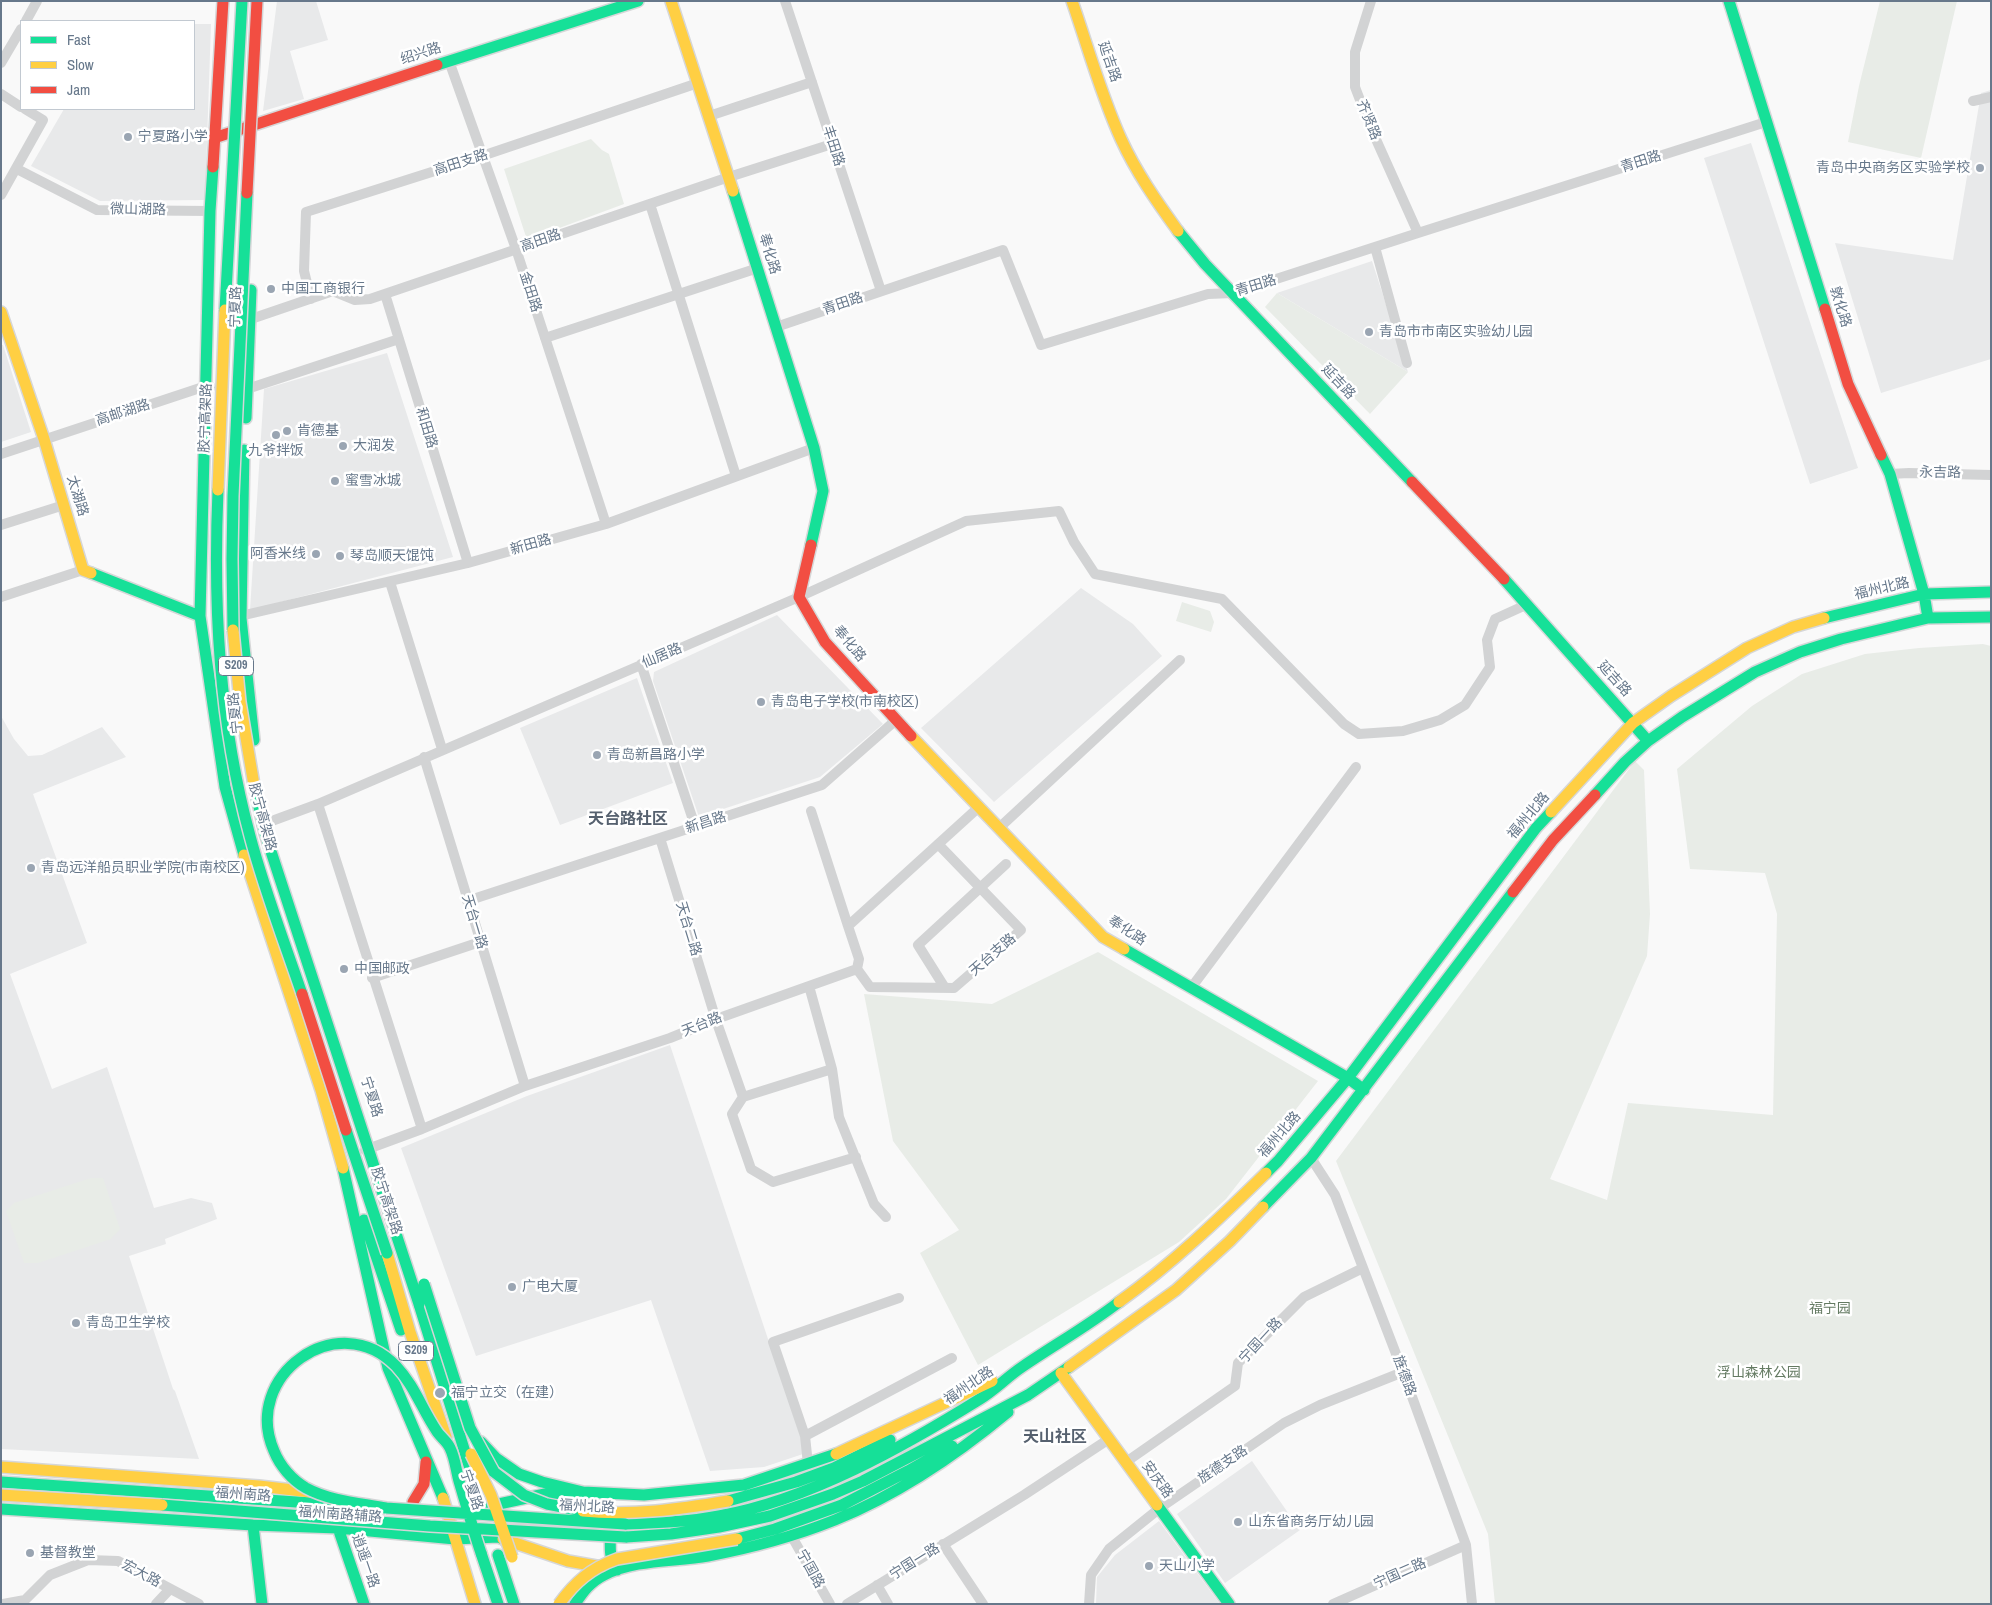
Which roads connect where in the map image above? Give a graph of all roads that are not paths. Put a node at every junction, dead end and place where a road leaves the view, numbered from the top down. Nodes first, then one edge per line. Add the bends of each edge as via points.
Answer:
1 (37, 1) edge
2 (223, 1) edge
3 (242, 1) edge
4 (257, 1) edge
5 (265, 1) edge
6 (638, 1) edge
7 (671, 1) edge
8 (785, 1) edge
9 (1072, 1) edge
10 (1371, 1) edge
11 (1729, 1) edge
12 (27, 20) edge
13 (20, 31) edge
14 (449, 61) junction
15 (1, 63) edge
16 (812, 82) junction
17 (698, 83) junction
18 (1, 94) edge
19 (1991, 97) edge
20 (1973, 101) dead end
21 (20, 106) edge
22 (27, 110) edge
23 (709, 116) junction
24 (1766, 122) junction
25 (257, 124) junction
26 (214, 138) junction
27 (832, 144) junction
28 (482, 156) junction
29 (17, 169) junction
30 (729, 177) junction
31 (1, 195) edge
32 (650, 204) junction
33 (210, 211) junction
34 (1418, 232) junction
35 (1375, 247) junction
36 (516, 249) junction
37 (758, 268) junction
38 (881, 291) junction
39 (385, 294) junction
40 (1234, 294) junction
41 (677, 295) junction
42 (311, 299) junction
43 (1, 312) edge
44 (250, 319) junction
45 (776, 327) junction
46 (5, 333) edge
47 (545, 338) junction
48 (399, 339) junction
49 (1407, 363) dead end
50 (206, 386) junction
51 (248, 389) junction
52 (44, 439) junction
53 (814, 448) junction
54 (1, 454) edge
55 (1890, 474) junction
56 (1991, 475) edge
57 (736, 476) junction
58 (64, 505) junction
59 (606, 524) junction
60 (1, 526) edge
61 (468, 563) junction
62 (84, 570) junction
63 (390, 582) junction
64 (1991, 592) edge
65 (1924, 594) junction
66 (1, 597) edge
67 (799, 597) junction
68 (1528, 604) junction
69 (200, 616) junction
70 (1991, 616) edge
71 (241, 618) junction
72 (1928, 618) junction
73 (1180, 660) dead end
74 (641, 664) junction
75 (896, 720) junction
76 (1634, 723) junction
77 (1648, 741) junction
78 (442, 749) junction
79 (424, 757) junction
80 (1356, 767) dead end
81 (318, 804) junction
82 (979, 807) junction
83 (811, 811) dead end
84 (269, 822) junction
85 (696, 826) junction
86 (999, 828) junction
87 (238, 834) junction
88 (660, 838) junction
89 (938, 844) junction
90 (1006, 864) dead end
91 (980, 887) junction
92 (467, 901) junction
93 (848, 926) junction
94 (480, 942) junction
95 (857, 969) junction
96 (372, 978) junction
97 (809, 986) junction
98 (945, 988) junction
99 (1191, 988) junction
100 (716, 1020) junction
101 (832, 1069) junction
102 (1348, 1078) junction
103 (525, 1086) junction
104 (1364, 1090) junction
105 (743, 1097) junction
106 (422, 1129) junction
107 (362, 1132) junction
108 (371, 1147) junction
109 (856, 1158) junction
110 (1311, 1158) junction
111 (341, 1160) junction
112 (886, 1217) dead end
113 (1363, 1268) junction
114 (899, 1298) dead end
115 (952, 1358) dead end
116 (1020, 1368) junction
117 (1403, 1372) junction
118 (1061, 1373) junction
119 (982, 1386) junction
120 (451, 1393) junction
121 (1028, 1394) junction
122 (453, 1414) junction
123 (996, 1422) junction
124 (805, 1436) junction
125 (1109, 1439) junction
126 (450, 1448) junction
127 (426, 1460) junction
128 (1126, 1462) junction
129 (808, 1464) junction
130 (1, 1467) edge
131 (1, 1482) edge
132 (583, 1492) junction
133 (1, 1495) edge
134 (633, 1495) junction
135 (413, 1502) junction
136 (446, 1506) junction
137 (460, 1506) junction
138 (488, 1507) junction
139 (386, 1508) junction
140 (1160, 1508) junction
141 (1, 1509) edge
142 (479, 1515) joint
143 (253, 1525) junction
144 (338, 1528) junction
145 (483, 1529) joint
146 (791, 1535) junction
147 (498, 1537) junction
148 (455, 1539) junction
149 (471, 1540) junction
150 (943, 1544) junction
151 (1466, 1545) junction
152 (513, 1562) dead end
153 (617, 1570) junction
154 (877, 1585) junction
155 (170, 1589) junction
156 (3, 1604) edge
157 (156, 1604) edge
158 (199, 1604) edge
159 (262, 1604) edge
160 (364, 1604) edge
161 (475, 1604) edge
162 (493, 1604) edge
163 (498, 1604) edge
164 (514, 1604) edge
165 (520, 1604) edge
166 (559, 1604) edge
167 (575, 1604) edge
168 (830, 1604) edge
169 (847, 1604) edge
170 (888, 1604) edge
171 (983, 1604) edge
172 (1089, 1604) edge
173 (1229, 1604) edge
174 (1334, 1604) edge
175 (1472, 1604) edge

1 - 12 street
2 - 26 main road, 宁夏路
3 - 126 main road, 胶宁高架路 / S209, bridge via 217,527 217,622 225,715 250,837
4 - 107 main road, 胶宁高架路 / S209, bridge via 232,528 236,667 245,742 265,833
5 - 25 main road, 宁夏路
6 - 14 main road, 绍兴路
7 - 17 main road, 奉化路
8 - 16 street, 丰田路
9 - 40 main road, 延吉路 via 1113,121 1132,160 1178,232
10 - 34 street, 齐贤路 via 1355,52 1355,87
11 - 24 main road, 敦化路
13 - 15 street
14 - 25 main road, 绍兴路
14 - 28 street, 金田路
16 - 23 street
16 - 27 street, 丰田路
17 - 23 main road, 奉化路
17 - 28 street, 高田支路
18 - 21 street
19 - 20 street
22 - 29 street via 43,120
23 - 30 main road, 奉化路
24 - 34 street, 青田路
24 - 55 main road, 敦化路 via 1848,384
25 - 26 main road, 绍兴路
25 - 44 main road, 宁夏路
26 - 33 main road, 宁夏路
27 - 30 street, 高田路
27 - 38 street, 丰田路
28 - 36 street, 金田路
28 - 42 street, 高田支路 via 306,212 304,271
29 - 31 street
29 - 33 street, 微山湖路 via 97,210
30 - 32 street, 高田路
30 - 37 main road, 奉化路
32 - 36 street, 高田路
32 - 41 street
33 - 50 main road, 宁夏路
34 - 35 street, 青田路
35 - 40 street, 青田路
35 - 49 street
36 - 39 street, 高田路
36 - 47 street, 金田路
37 - 41 street
37 - 45 main road, 奉化路
38 - 40 street, 青田路 via 1003,250 1041,345 1208,294
38 - 45 street, 青田路
39 - 42 street, 高田路 via 355,300 334,291
39 - 48 street, 和田路
40 - 68 main road, 延吉路
41 - 47 street
41 - 57 street
42 - 44 street, 高田路
43 - 46 main road, 太湖路
44 - 51 main road, 宁夏路
45 - 53 main road, 奉化路
46 - 52 main road, 太湖路
47 - 59 street, 金田路
48 - 51 street
48 - 61 street, 和田路
50 - 51 street, 高邮湖路
50 - 52 street, 高邮湖路
50 - 69 main road, 宁夏路
51 - 71 main road, 宁夏路
52 - 54 street, 高邮湖路
52 - 58 main road, 太湖路
53 - 57 street, 新田路
53 - 67 main road, 奉化路 via 823,491
55 - 56 street, 永吉路
55 - 65 main road, 敦化路
57 - 59 street, 新田路
58 - 60 street
58 - 62 main road, 太湖路
59 - 61 street, 新田路
61 - 63 street, 新田路
62 - 66 street
62 - 69 main road
63 - 71 street, 新田路
63 - 78 street
64 - 65 main road, 福州北路
65 - 72 main road, 敦化路
65 - 76 main road, 福州北路 via 1834,614 1747,648
67 - 68 street, 仙居路 via 966,521 1059,511 1095,574 1222,599 1344,724 1360,734 1403,731 1440,720 1465,705 1490,667 1487,640 1495,619
67 - 74 street, 仙居路
67 - 75 main road, 奉化路 via 825,642
68 - 76 main road, 延吉路
69 - 71 street, 新田路
69 - 87 main road, 宁夏路 via 225,787
70 - 72 main road, 福州北路
71 - 84 main road, 宁夏路 via 255,746
72 - 77 main road, 福州北路 via 1841,639 1791,656 1755,672
73 - 86 street
74 - 78 street, 仙居路
74 - 85 street
75 - 82 main road, 奉化路
75 - 85 street, 新昌路 via 822,785
76 - 77 main road, 延吉路
76 - 102 main road, 福州北路 via 1536,828
77 - 104 main road, 福州北路 via 1553,840
78 - 79 street, 仙居路
79 - 81 street, 仙居路
79 - 92 street, 天台一路
80 - 99 street
81 - 84 street, 仙居路
81 - 96 street
82 - 86 main road, 奉化路
82 - 89 street
83 - 93 street
84 - 87 street, 仙居路
84 - 108 main road, 宁夏路
85 - 88 street, 新昌路
86 - 99 main road, 奉化路 via 1103,937
87 - 111 main road, 宁夏路
88 - 92 street, 新昌路
88 - 100 street, 天台二路
89 - 91 street, 天台支路
89 - 93 street
90 - 91 street
91 - 98 street via 918,945
91 - 98 street, 天台支路 via 1021,930 954,988
92 - 94 street, 天台一路
93 - 95 street via 859,960
94 - 96 street
94 - 103 street, 天台一路
95 - 97 street, 天台路
95 - 98 street, 天台支路 via 870,987
96 - 106 street
97 - 100 street, 天台路
97 - 101 street
99 - 102 main road, 奉化路
100 - 103 street, 天台路
100 - 105 street, 天台二路
101 - 105 street
101 - 109 street via 839,1117
102 - 104 main road, 奉化路
102 - 116 main road, 福州北路 via 1278,1161 1218,1220 1105,1314
103 - 106 street, 天台路
104 - 110 main road, 福州北路
105 - 109 street via 732,1114 751,1168 773,1182
106 - 108 street, 天台路
107 - 119 main road, bridge via 400,1211 480,1451 495,1473 524,1495 562,1508 592,1512 650,1512 728,1501 834,1468 890,1440
107 - 122 main road, 胶宁高架路 / S209, bridge
108 - 111 street, 天台路
108 - 120 main road, 宁夏路
109 - 112 street via 874,1204
110 - 113 street, 旌德路 via 1335,1195
110 - 118 main road, 福州北路 via 1230,1241 1176,1290
111 - 127 main road, 宁夏路 via 388,1368
111 - 137 main road, 宁夏路 via 359,1204
113 - 117 street, 旌德路
113 - 128 street, 宁国一路 via 1304,1297 1238,1363 1235,1386
114 - 124 street via 774,1342
115 - 124 street
116 - 119 main road
116 - 142 main road, 福州北路, bridge via 982,1398 857,1469 765,1504 720,1516 625,1524
117 - 140 street, 旌德支路 via 1284,1423
117 - 151 street, 旌德路
118 - 121 main road, 福州北路
118 - 125 main road, 安庆路
119 - 129 main road via 868,1440
120 - 132 main road via 483,1444 496,1458 519,1474
120 - 138 main road
121 - 123 main road
121 - 145 main road, 福州北路, bridge via 864,1481 770,1516 720,1528 626,1537
122 - 152 main road, 胶宁高架路, bridge via 491,1495
122 - 164 main road, 胶宁高架路 / S209, bridge
123 - 146 main road via 926,1475 843,1516
123 - 166 main road, bridge via 842,1505 775,1529 692,1547 633,1553 603,1562 576,1579
124 - 129 street
125 - 128 main road, 安庆路
125 - 150 street, 宁国一路
126 - 139 main road, bridge via 399,1369 366,1346 335,1344 311,1350 288,1366 272,1390 267,1413 267,1436 280,1462 297,1481 312,1490
126 - 163 main road, 胶宁高架路 / S209, bridge
127 - 135 main road via 424,1485
127 - 136 main road, 宁夏路
128 - 140 main road, 安庆路
129 - 134 main road via 744,1485
130 - 135 main road, 福州南路辅路 via 259,1486
131 - 139 main road, 福州南路, bridge
132 - 134 main road
132 - 138 main road, 福州南路辅路 via 545,1494
133 - 145 main road, 福州南路, bridge
134 - 153 main road via 618,1497 610,1504 611,1556
135 - 136 main road, 福州南路辅路
136 - 137 main road, 福州南路辅路
136 - 148 main road, 宁夏路
137 - 138 main road, 福州南路辅路
137 - 149 main road, 宁夏路
138 - 147 main road
139 - 142 main road, 福州南路, bridge
140 - 172 street, 旌德支路 via 1109,1549 1091,1575
140 - 173 main road, 安庆路
141 - 143 main road, 福州南路辅路
143 - 144 main road, 福州南路辅路
143 - 159 main road
144 - 148 main road, 福州南路辅路
144 - 160 main road, 逍遥一路
146 - 153 main road via 705,1556
146 - 168 street, 宁国路
147 - 149 main road, 福州南路辅路
147 - 153 main road via 568,1561
147 - 165 main road
148 - 149 main road, 福州南路辅路
148 - 161 main road, 宁夏路
149 - 162 main road, 宁夏路
150 - 154 street, 宁国一路
150 - 171 street
151 - 174 street, 宁国二路
151 - 175 street, 旌德路
153 - 167 main road via 592,1583
154 - 169 street, 宁国一路
154 - 170 street
155 - 156 street, 宏大路 via 118,1560 88,1560 50,1575 25,1600
155 - 157 street
155 - 158 street, 宏大路

